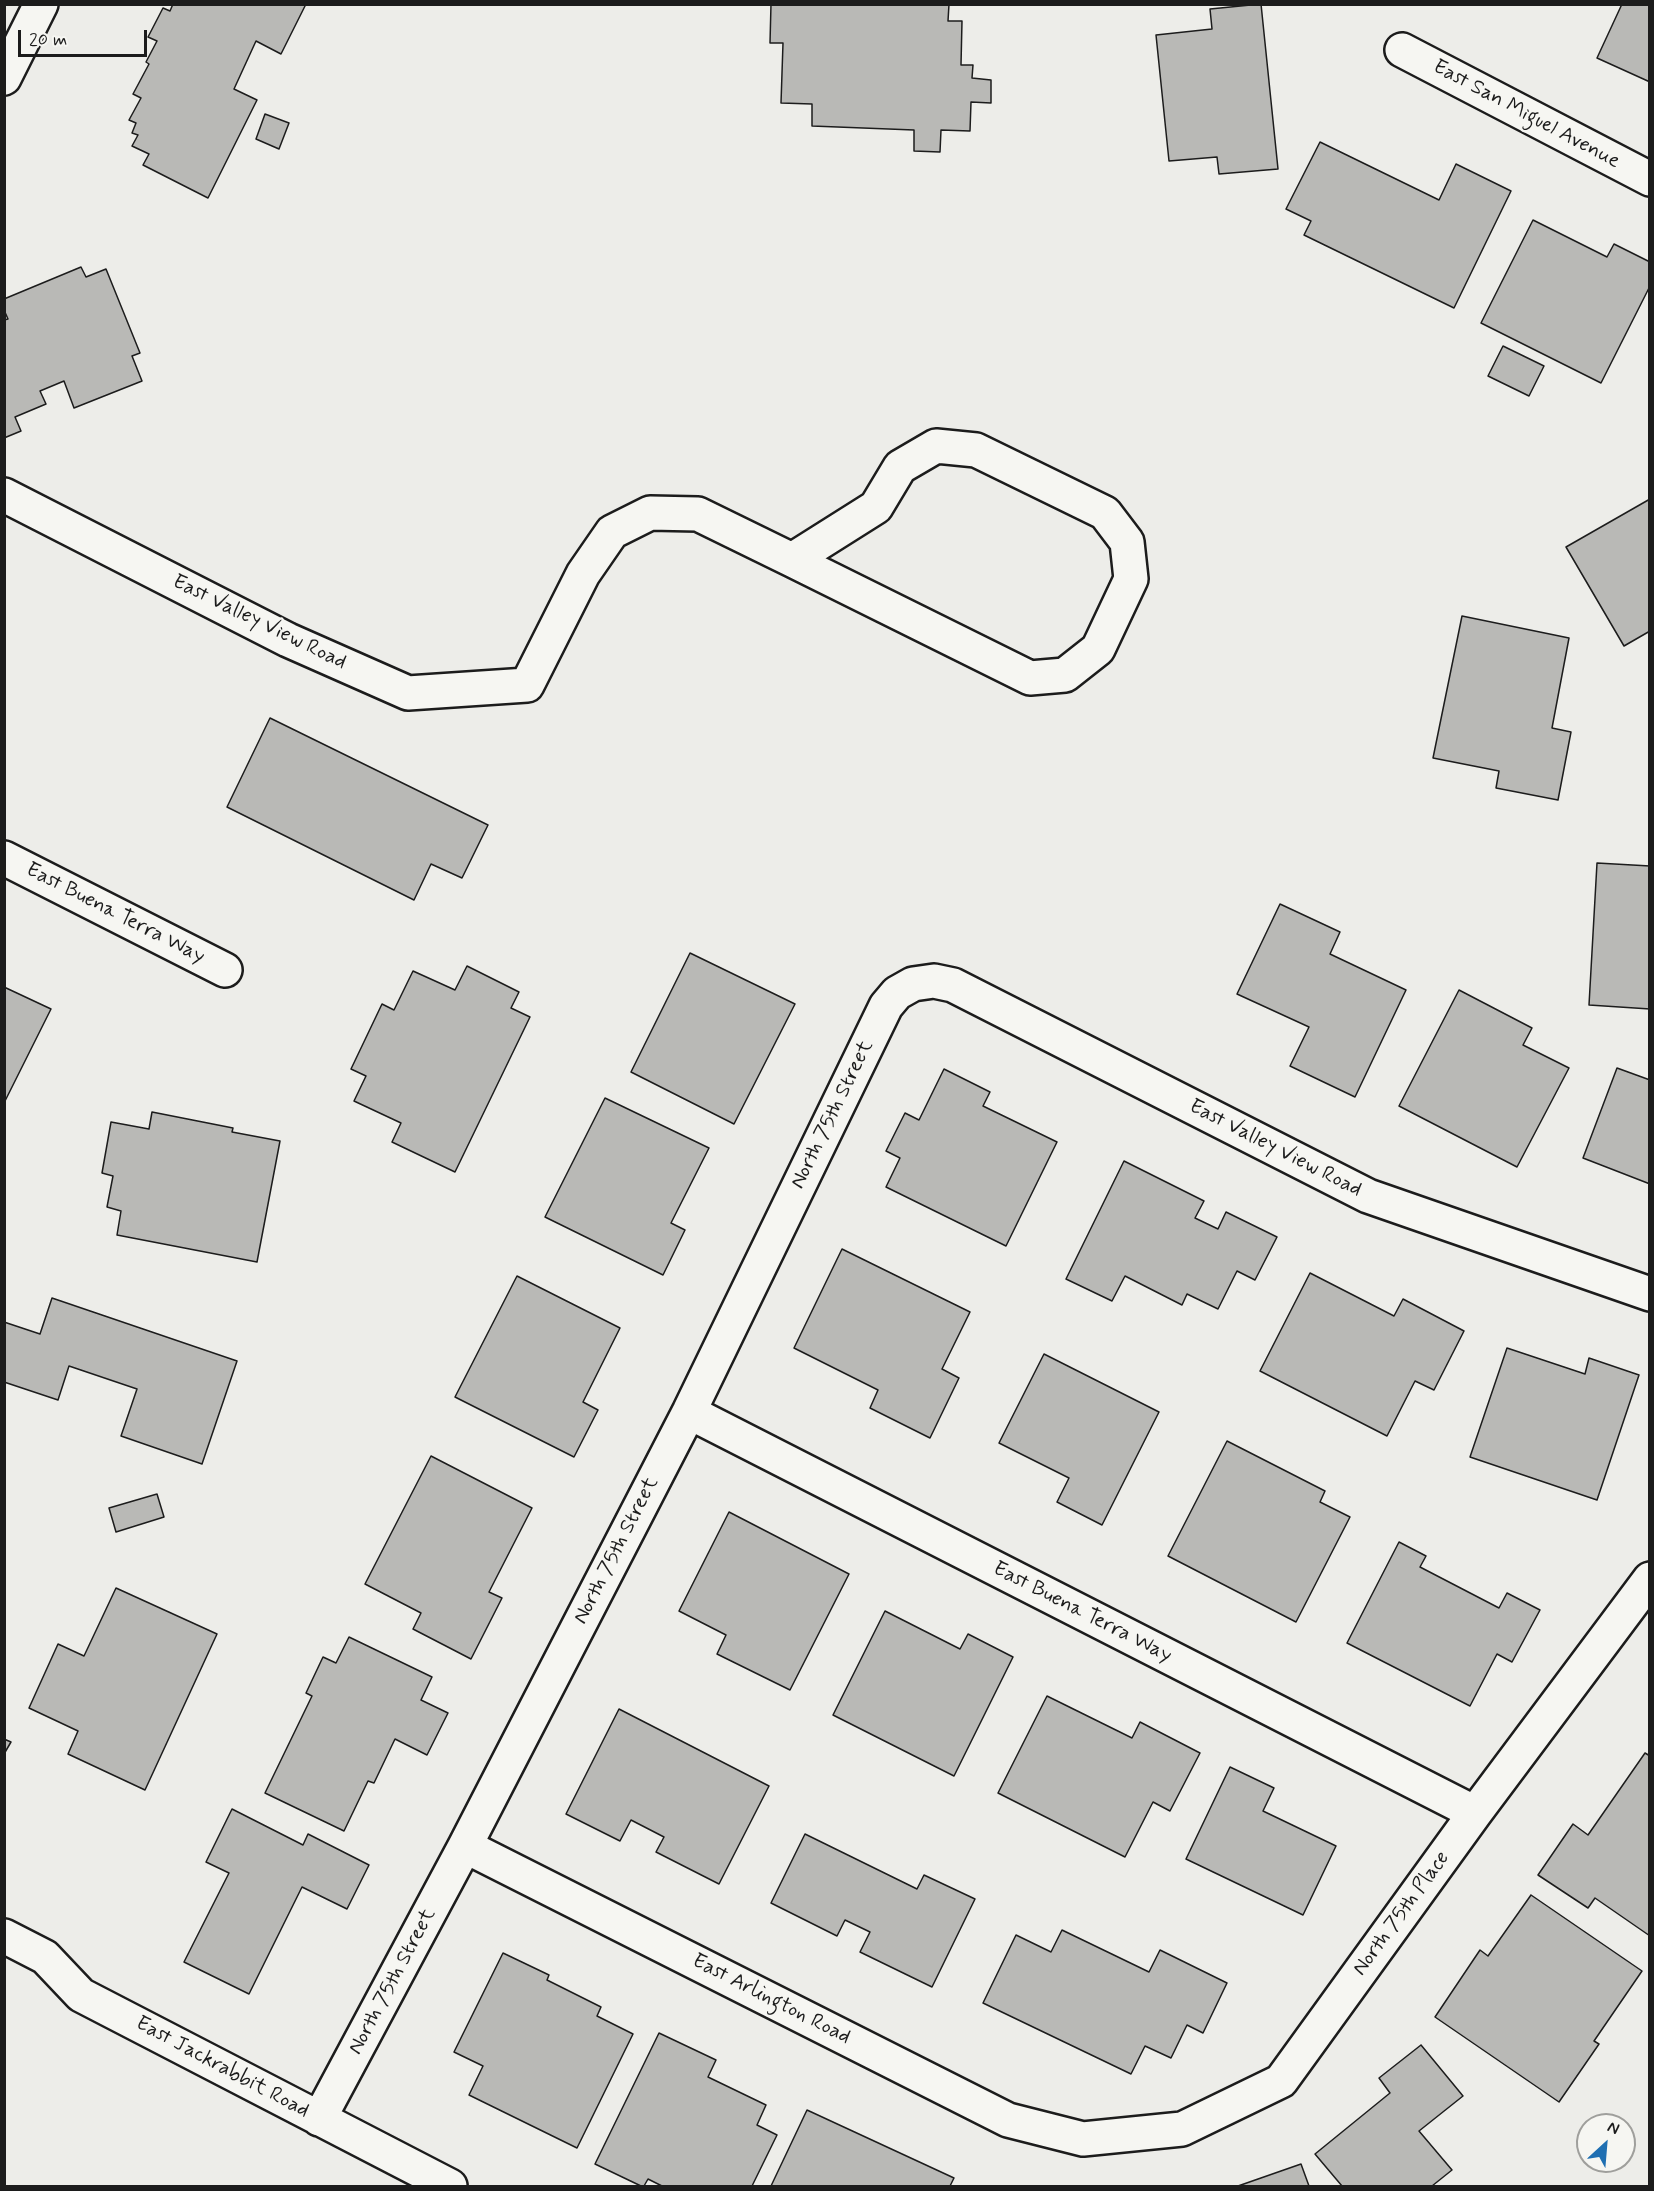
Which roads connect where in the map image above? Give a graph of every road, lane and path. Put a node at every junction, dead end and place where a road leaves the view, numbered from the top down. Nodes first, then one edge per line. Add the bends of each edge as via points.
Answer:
1 (41, 4) edge
2 (1402, 50) dead end
3 (4, 78) edge
4 (1650, 179) edge
5 (4, 495) edge
6 (792, 560) junction
7 (4, 858) edge
8 (225, 970) dead end
9 (913, 984) joint
10 (1650, 1294) edge
11 (689, 1412) junction
12 (1650, 1579) edge
13 (1475, 1813) junction
14 (465, 1846) junction
15 (4, 1936) edge
16 (319, 2119) junction
17 (1083, 2139) joint
18 (450, 2187) edge

1 - 3 street
2 - 4 street, East San Miguel Avenue
5 - 6 street, East Valley View Road via 288,640 408,693 527,685 583,574 612,532 650,513 699,514
6 - 6 street via 1030,678 1065,675 1098,649 1131,579 1127,542 1105,513 975,450 936,446 900,467 876,507
7 - 8 street, East Buena Terra Way
9 - 10 street, East Valley View Road via 933,981 953,985 1368,1196
9 - 11 street, North 75th Street via 897,993 886,1006
11 - 13 street, East Buena Terra Way
11 - 14 street, North 75th Street
12 - 13 street, North 75th Place
13 - 17 street, North 75th Place via 1281,2081 1182,2129
14 - 16 street, North 75th Street
14 - 17 street, East Arlington Road via 1008,2120
15 - 16 street, East Jackrabbit Road via 45,1957 81,1995
16 - 18 street, East Jackrabbit Road

